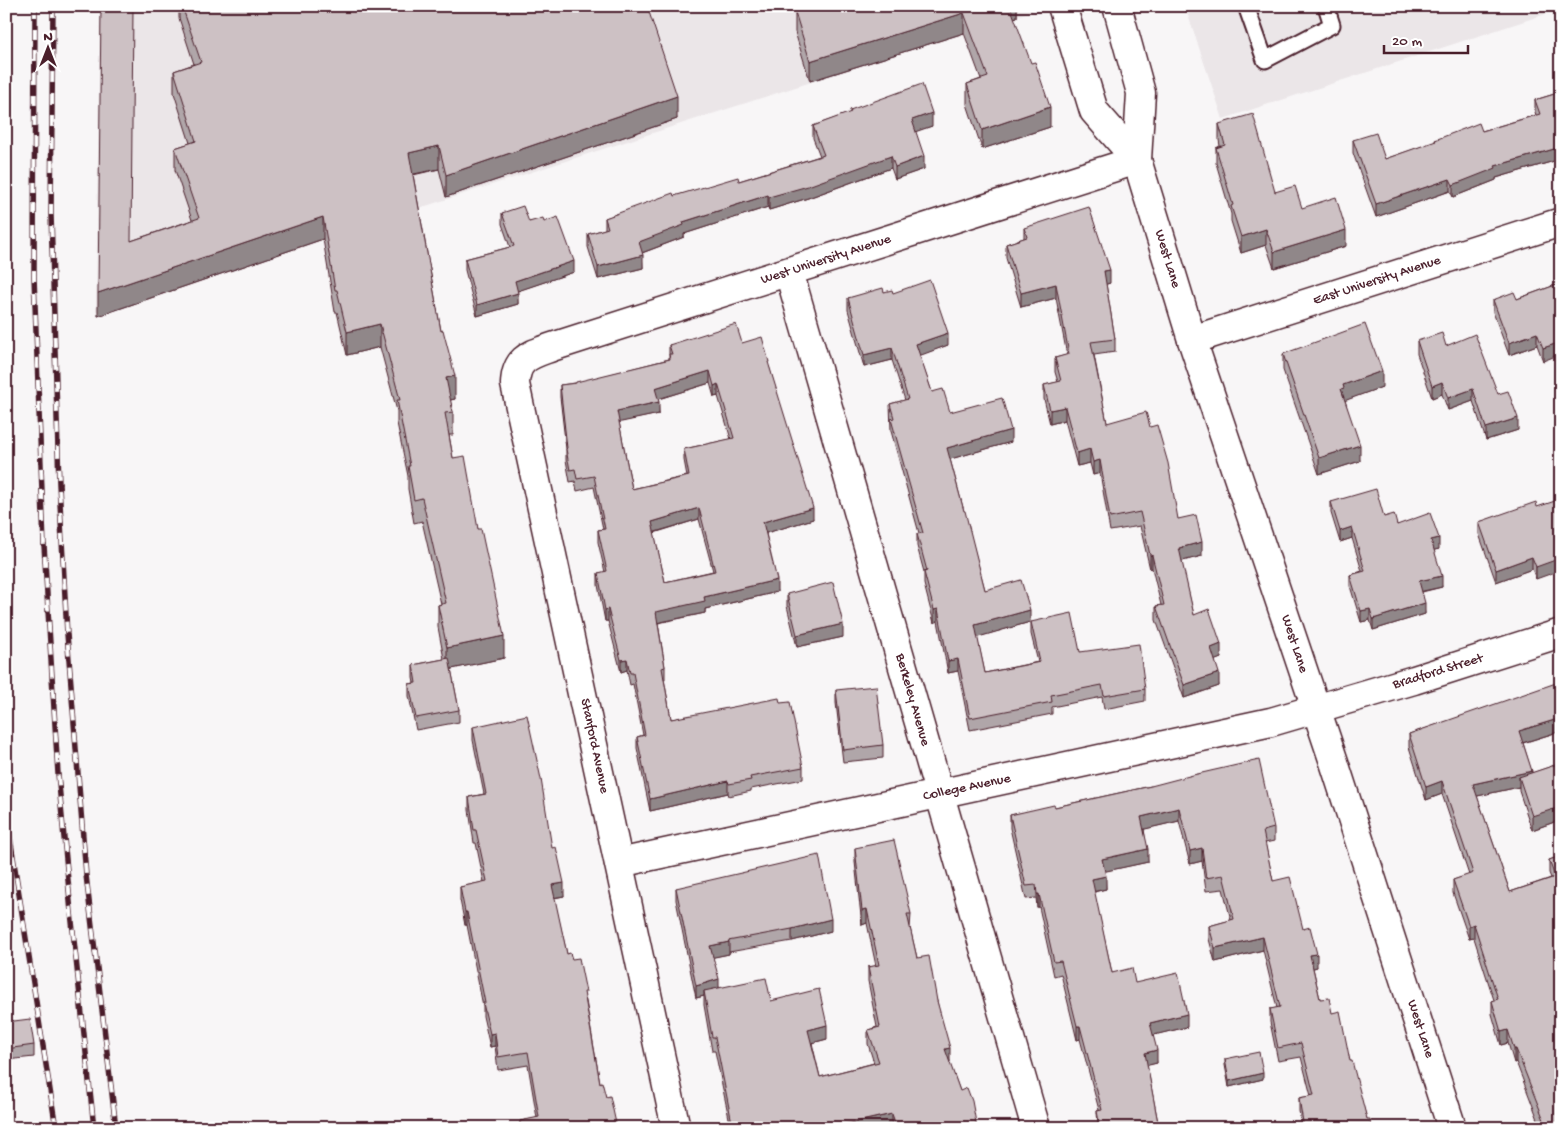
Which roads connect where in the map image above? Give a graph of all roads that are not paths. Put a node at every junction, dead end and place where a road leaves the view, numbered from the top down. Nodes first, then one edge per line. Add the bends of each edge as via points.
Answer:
1 (1062, 6) edge
2 (1117, 6) edge
3 (1246, 6) edge
4 (1326, 6) edge
5 (1136, 160) junction
6 (1561, 222) edge
7 (789, 272) junction
8 (1192, 340) junction
9 (520, 365) joint
10 (1561, 633) edge
11 (1315, 709) junction
12 (939, 794) junction
13 (619, 863) junction
14 (676, 1128) edge
15 (1036, 1128) edge
16 (1452, 1128) edge

1 - 5 street, West Lane via 1094,111
2 - 5 street, West Lane via 1141,93
3 - 4 lane via 1265,60 1332,25
5 - 7 street, West University Avenue
5 - 8 street, West Lane
6 - 8 street, East University Avenue
7 - 9 street, West University Avenue via 552,347 526,357
7 - 12 street, Berkeley Avenue
8 - 11 street, West Lane
9 - 13 street, Stanford Avenue via 516,384
10 - 11 street, Bradford Street
11 - 12 street, College Avenue via 1270,722
11 - 16 street, West Lane
12 - 13 street, College Avenue
12 - 15 street, Berkeley Avenue
13 - 14 street, Stanford Avenue

